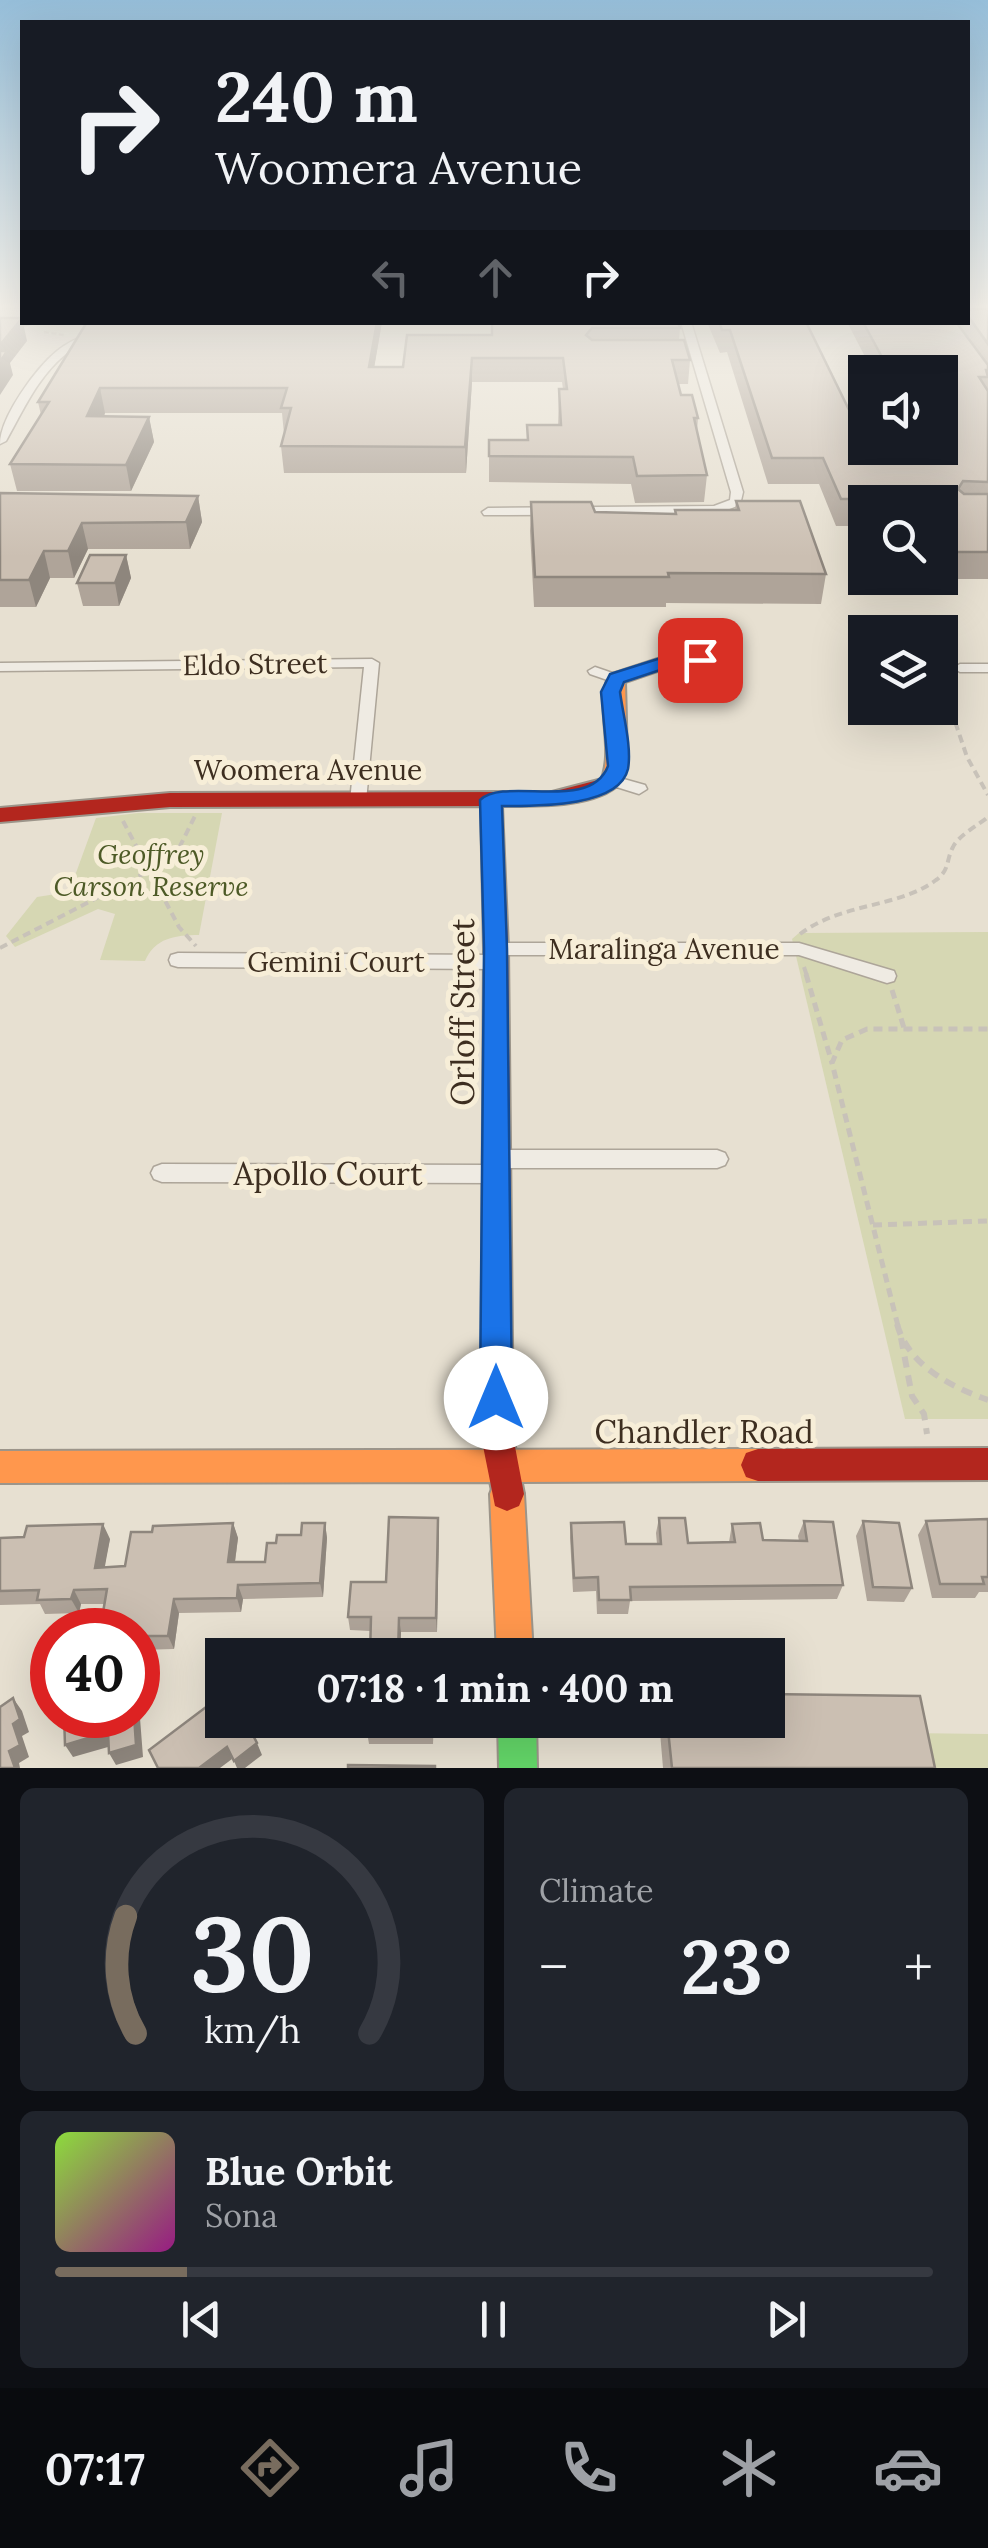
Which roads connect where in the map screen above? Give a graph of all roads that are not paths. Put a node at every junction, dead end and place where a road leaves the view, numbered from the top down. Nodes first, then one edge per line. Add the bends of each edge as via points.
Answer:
1 (33, 392) edge
2 (707, 392) edge
3 (0, 441) edge
4 (488, 512) dead end
5 (724, 661) dead end
6 (0, 667) edge
7 (964, 668) road end
8 (988, 668) edge
9 (613, 781) junction
10 (638, 789) dead end
11 (491, 800) junction
12 (358, 801) junction
13 (0, 814) edge
14 (495, 956) junction
15 (178, 960) dead end
16 (888, 976) road end
17 (717, 1159) dead end
18 (494, 1167) junction
19 (162, 1173) dead end
20 (502, 1464) junction
21 (988, 1464) edge
22 (0, 1467) edge
23 (515, 1638) edge
24 (517, 1738) edge
25 (518, 1768) edge

1 - 3 street
2 - 4 street via 736,502 716,510
5 - 9 main road via 606,674 618,766
6 - 12 street, Eldo Street via 372,663
7 - 8 street
9 - 10 street
9 - 11 main road, Woomera Avenue via 552,799
11 - 12 main road, Woomera Avenue
11 - 14 main road, Orloff Street
12 - 13 main road, Woomera Avenue via 114,803
14 - 15 street, Gemini Court
14 - 16 street, Maralinga Avenue via 799,949
14 - 18 main road, Orloff Street
17 - 18 street, Apollo Court
18 - 19 street, Apollo Court
18 - 20 main road, Orloff Street via 496,1436
20 - 21 main road, Chandler Road
20 - 22 main road, Chandler Road
20 - 23 main road, Orloff Street via 511,1517
24 - 25 main road

